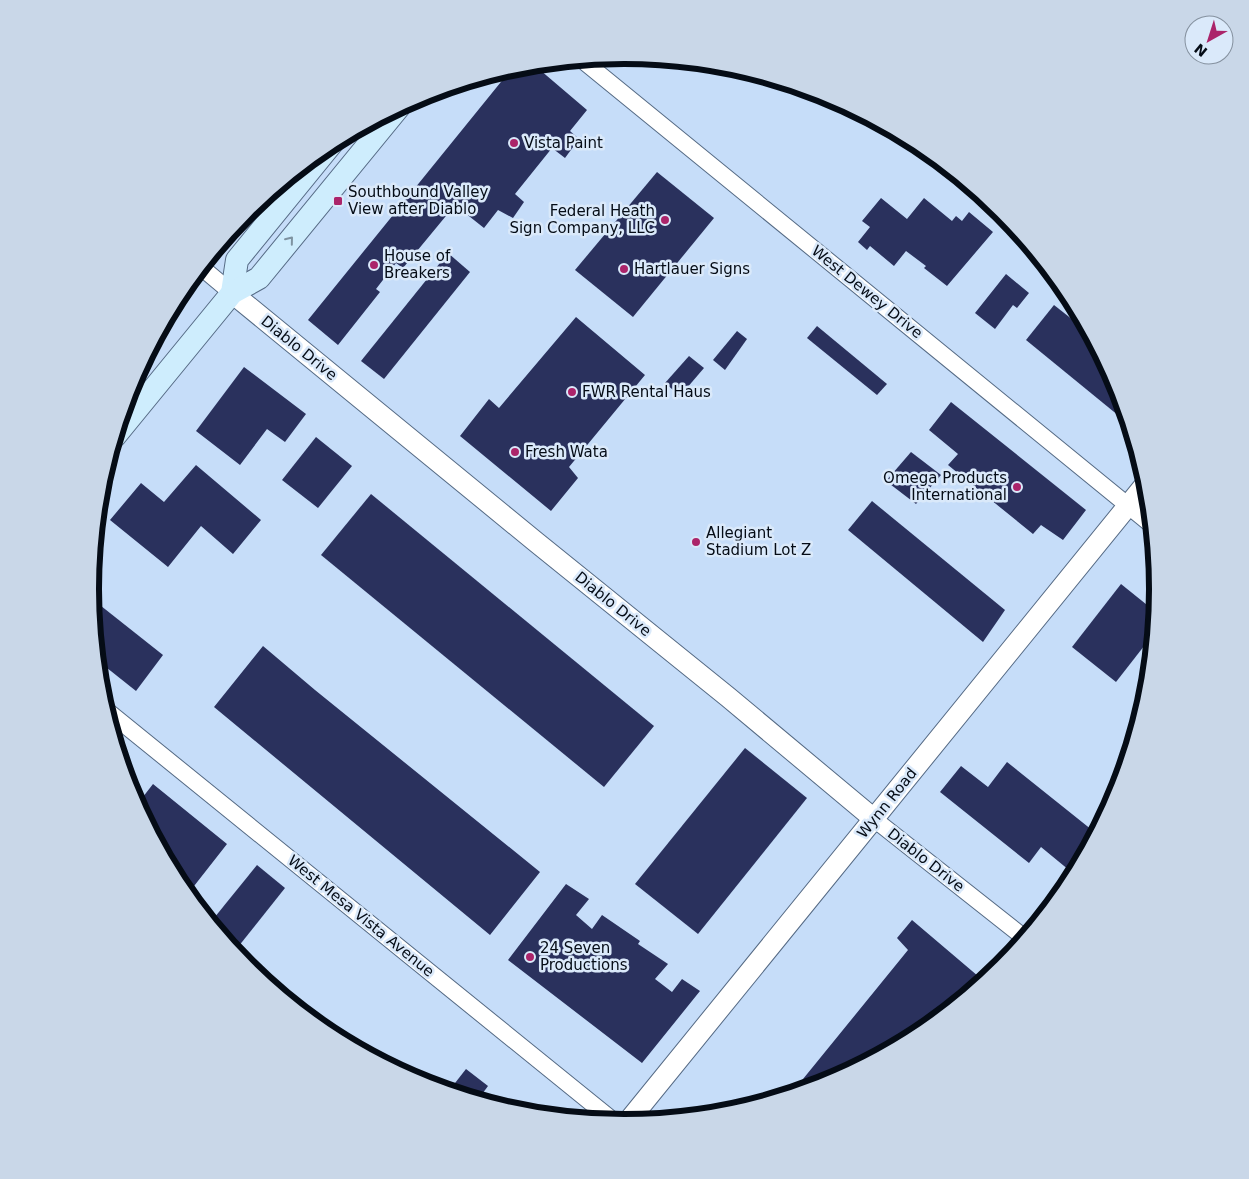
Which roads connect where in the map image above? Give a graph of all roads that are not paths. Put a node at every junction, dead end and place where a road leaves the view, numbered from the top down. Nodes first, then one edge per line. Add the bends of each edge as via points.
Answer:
1 (588, 65) edge
2 (388, 120) edge
3 (315, 164) edge
4 (206, 271) edge
5 (232, 293) junction
6 (127, 422) edge
7 (1141, 490) edge
8 (1128, 505) junction
9 (1146, 520) edge
10 (115, 717) edge
11 (874, 818) junction
12 (1021, 935) edge
13 (605, 1114) edge
14 (634, 1115) edge

1 - 8 street, West Dewey Drive
5 -> 2 main road via 259,278
3 - 5 main road via 237,260
4 - 5 street, Diablo Drive
5 - 6 main road
5 - 11 street, Diablo Drive
7 - 8 street, Wynn Road
8 - 9 street, West Dewey Drive
8 - 11 street, Wynn Road
10 - 13 street, West Mesa Vista Avenue
11 - 12 street, Diablo Drive
11 - 14 street, Wynn Road

